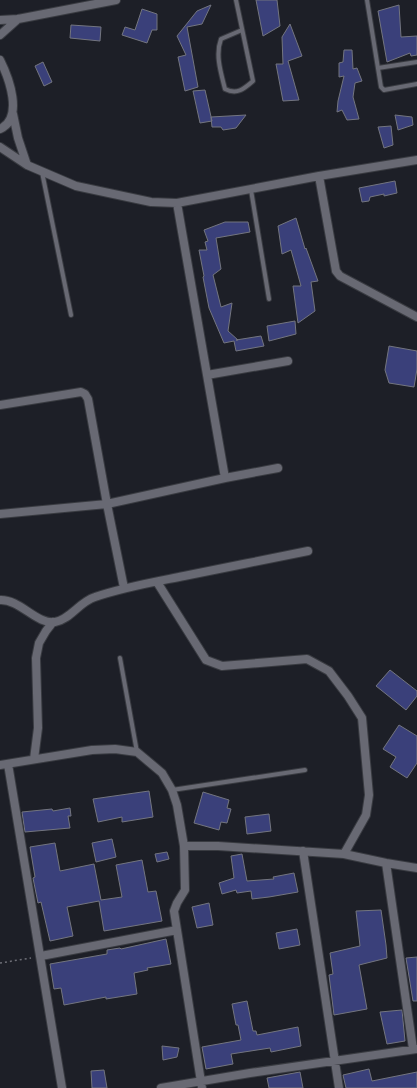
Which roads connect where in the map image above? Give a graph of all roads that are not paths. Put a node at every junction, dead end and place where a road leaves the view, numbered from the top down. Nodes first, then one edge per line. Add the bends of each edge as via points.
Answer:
1 (116, 0) edge
2 (236, 0) edge
3 (367, 0) edge
4 (100, 1) edge
5 (18, 18) junction
6 (0, 20) edge
7 (242, 30) junction
8 (0, 35) edge
9 (0, 60) edge
10 (417, 62) edge
11 (378, 68) junction
12 (417, 84) edge
13 (13, 113) junction
14 (0, 129) edge
15 (0, 147) edge
16 (417, 160) edge
17 (27, 165) junction
18 (42, 171) junction
19 (319, 176) junction
20 (251, 190) junction
21 (177, 203) junction
22 (269, 299) dead end
23 (71, 315) dead end
24 (417, 316) edge
25 (288, 361) dead end
26 (207, 375) junction
27 (0, 405) edge
28 (278, 468) dead end
29 (225, 478) junction
30 (107, 504) junction
31 (0, 514) edge
32 (308, 550) dead end
33 (157, 582) junction
34 (124, 588) junction
35 (0, 600) edge
36 (53, 622) junction
37 (120, 658) dead end
38 (138, 752) junction
39 (34, 759) junction
40 (4, 764) edge
41 (305, 770) dead end
42 (172, 790) junction
43 (184, 846) junction
44 (303, 851) junction
45 (344, 854) junction
46 (386, 864) junction
47 (417, 868) edge
48 (177, 930) junction
49 (40, 956) junction
50 (415, 1049) edge
51 (334, 1060) junction
52 (201, 1084) edge
53 (62, 1088) edge
54 (161, 1088) edge
55 (339, 1088) edge

1 - 4 street
2 - 7 lane
3 - 11 lane
4 - 5 street
5 - 6 street
5 - 8 street
7 - 7 lane via 221,39 218,48 225,89 231,92 244,90 253,81
9 - 13 street via 12,95
10 - 11 lane
11 - 12 lane via 381,87 384,90
13 - 14 street via 6,126
13 - 17 street
15 - 17 street
16 - 19 street
17 - 18 street
18 - 21 street via 76,186 151,202
18 - 23 lane
19 - 20 street
19 - 24 street via 336,271 340,276
20 - 21 street
20 - 22 lane
21 - 26 street
25 - 26 street
26 - 29 street
27 - 30 street via 82,392 85,394
28 - 29 street
29 - 30 street
30 - 31 street
30 - 34 street
32 - 33 street
33 - 34 street
33 - 45 street via 206,660 222,666 306,660 330,671 348,696 362,718 369,795 366,815
34 - 36 street via 83,602 65,619
35 - 36 street via 18,604 34,616
36 - 39 street via 39,643 36,658 38,728
37 - 38 lane
38 - 39 street via 92,750
38 - 42 street via 162,773
39 - 40 street
40 - 49 street
41 - 42 lane
42 - 43 street
43 - 44 street
43 - 48 street via 185,890 174,911
44 - 45 street
44 - 51 street
45 - 46 street
46 - 47 street
46 - 50 street
48 - 49 street
48 - 52 street
49 - 53 street
50 - 51 street
51 - 52 street
51 - 55 street
52 - 54 street

